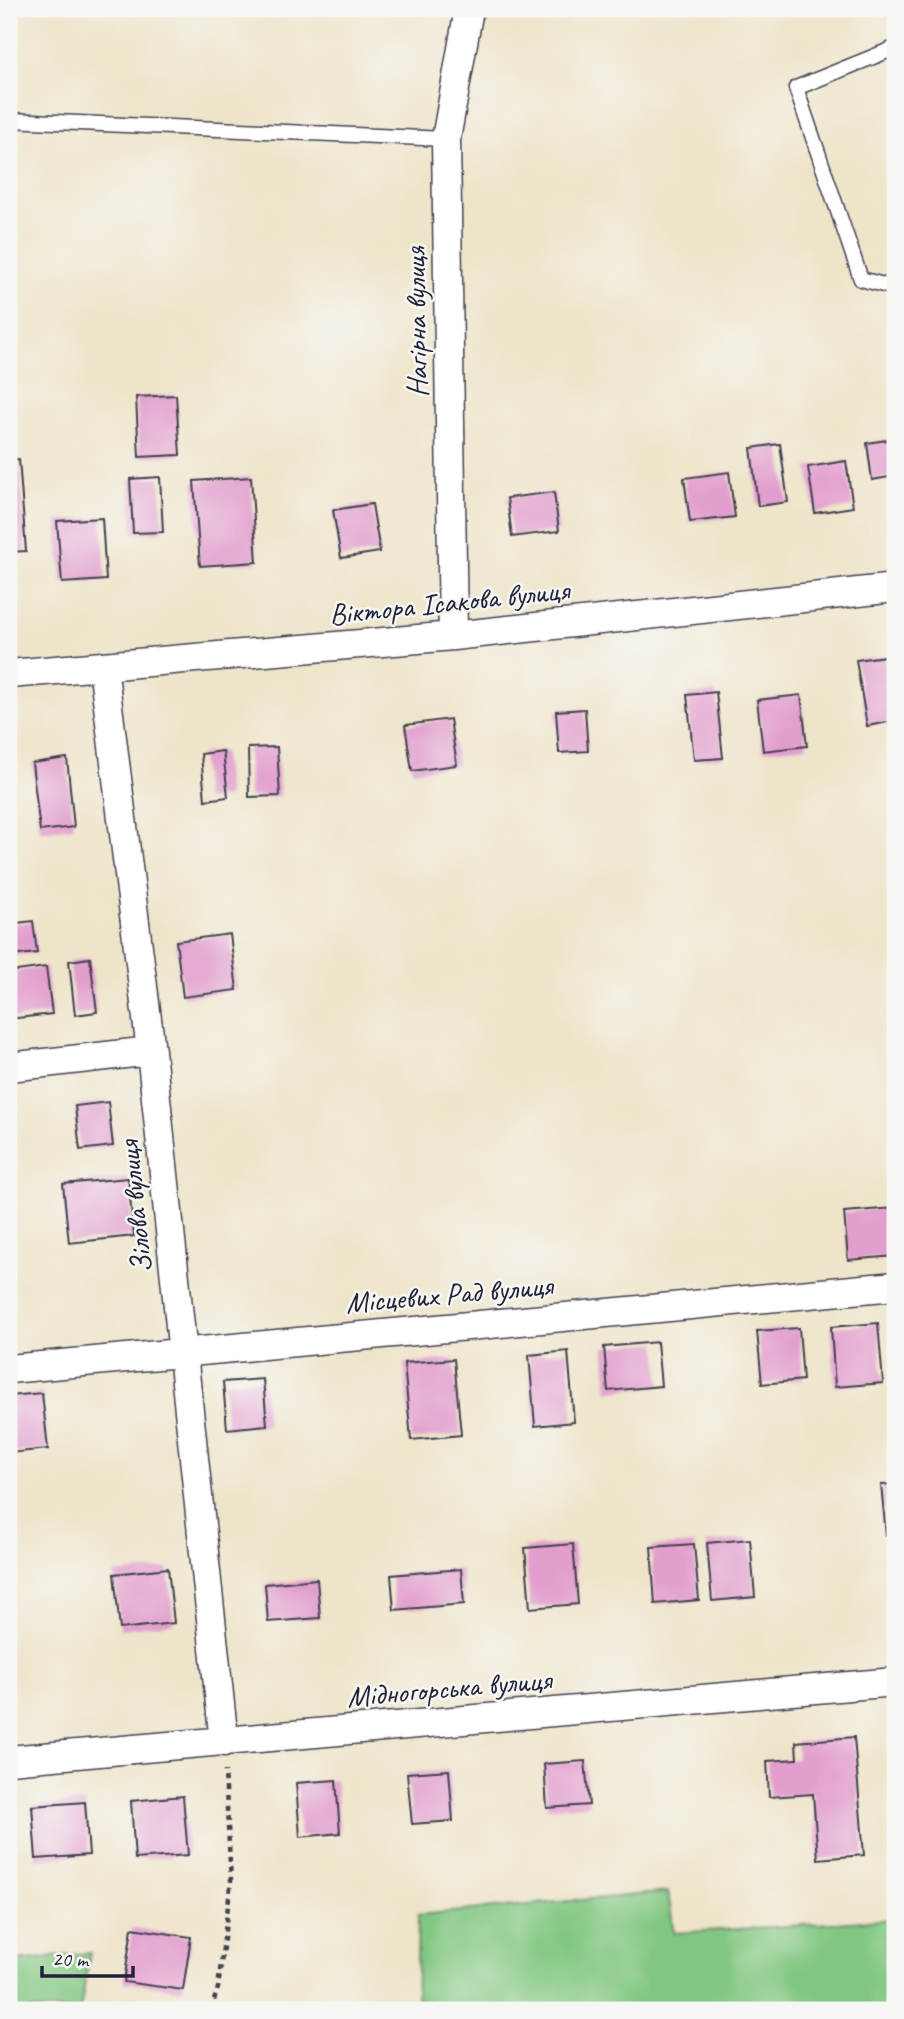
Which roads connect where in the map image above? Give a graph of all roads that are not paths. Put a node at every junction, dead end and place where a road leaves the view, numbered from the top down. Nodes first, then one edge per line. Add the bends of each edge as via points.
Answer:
1 (469, 9) edge
2 (895, 48) edge
3 (9, 120) edge
4 (446, 139) junction
5 (895, 288) edge
6 (895, 588) edge
7 (453, 636) junction
8 (103, 666) junction
9 (9, 674) edge
10 (151, 1051) junction
11 (9, 1067) edge
12 (895, 1286) edge
13 (184, 1351) junction
14 (9, 1369) edge
15 (895, 1682) edge
16 (224, 1742) junction
17 (9, 1760) edge

1 - 4 street, Нагірна вулиця
2 - 5 lane via 796,88 860,279
3 - 4 lane
4 - 7 street, Нагірна вулиця
6 - 7 street, Віктора Ісакова вулиця
7 - 8 street, Віктора Ісакова вулиця
8 - 9 street, Віктора Ісакова вулиця
8 - 10 street, Зілова вулиця
10 - 11 street
10 - 13 street, Зілова вулиця
12 - 13 street, Місцевих Рад вулиця
13 - 14 street, Місцевих Рад вулиця
13 - 16 street, Зілова вулиця
15 - 16 street, Мідногорська вулиця
16 - 17 street, Мідногорська вулиця

